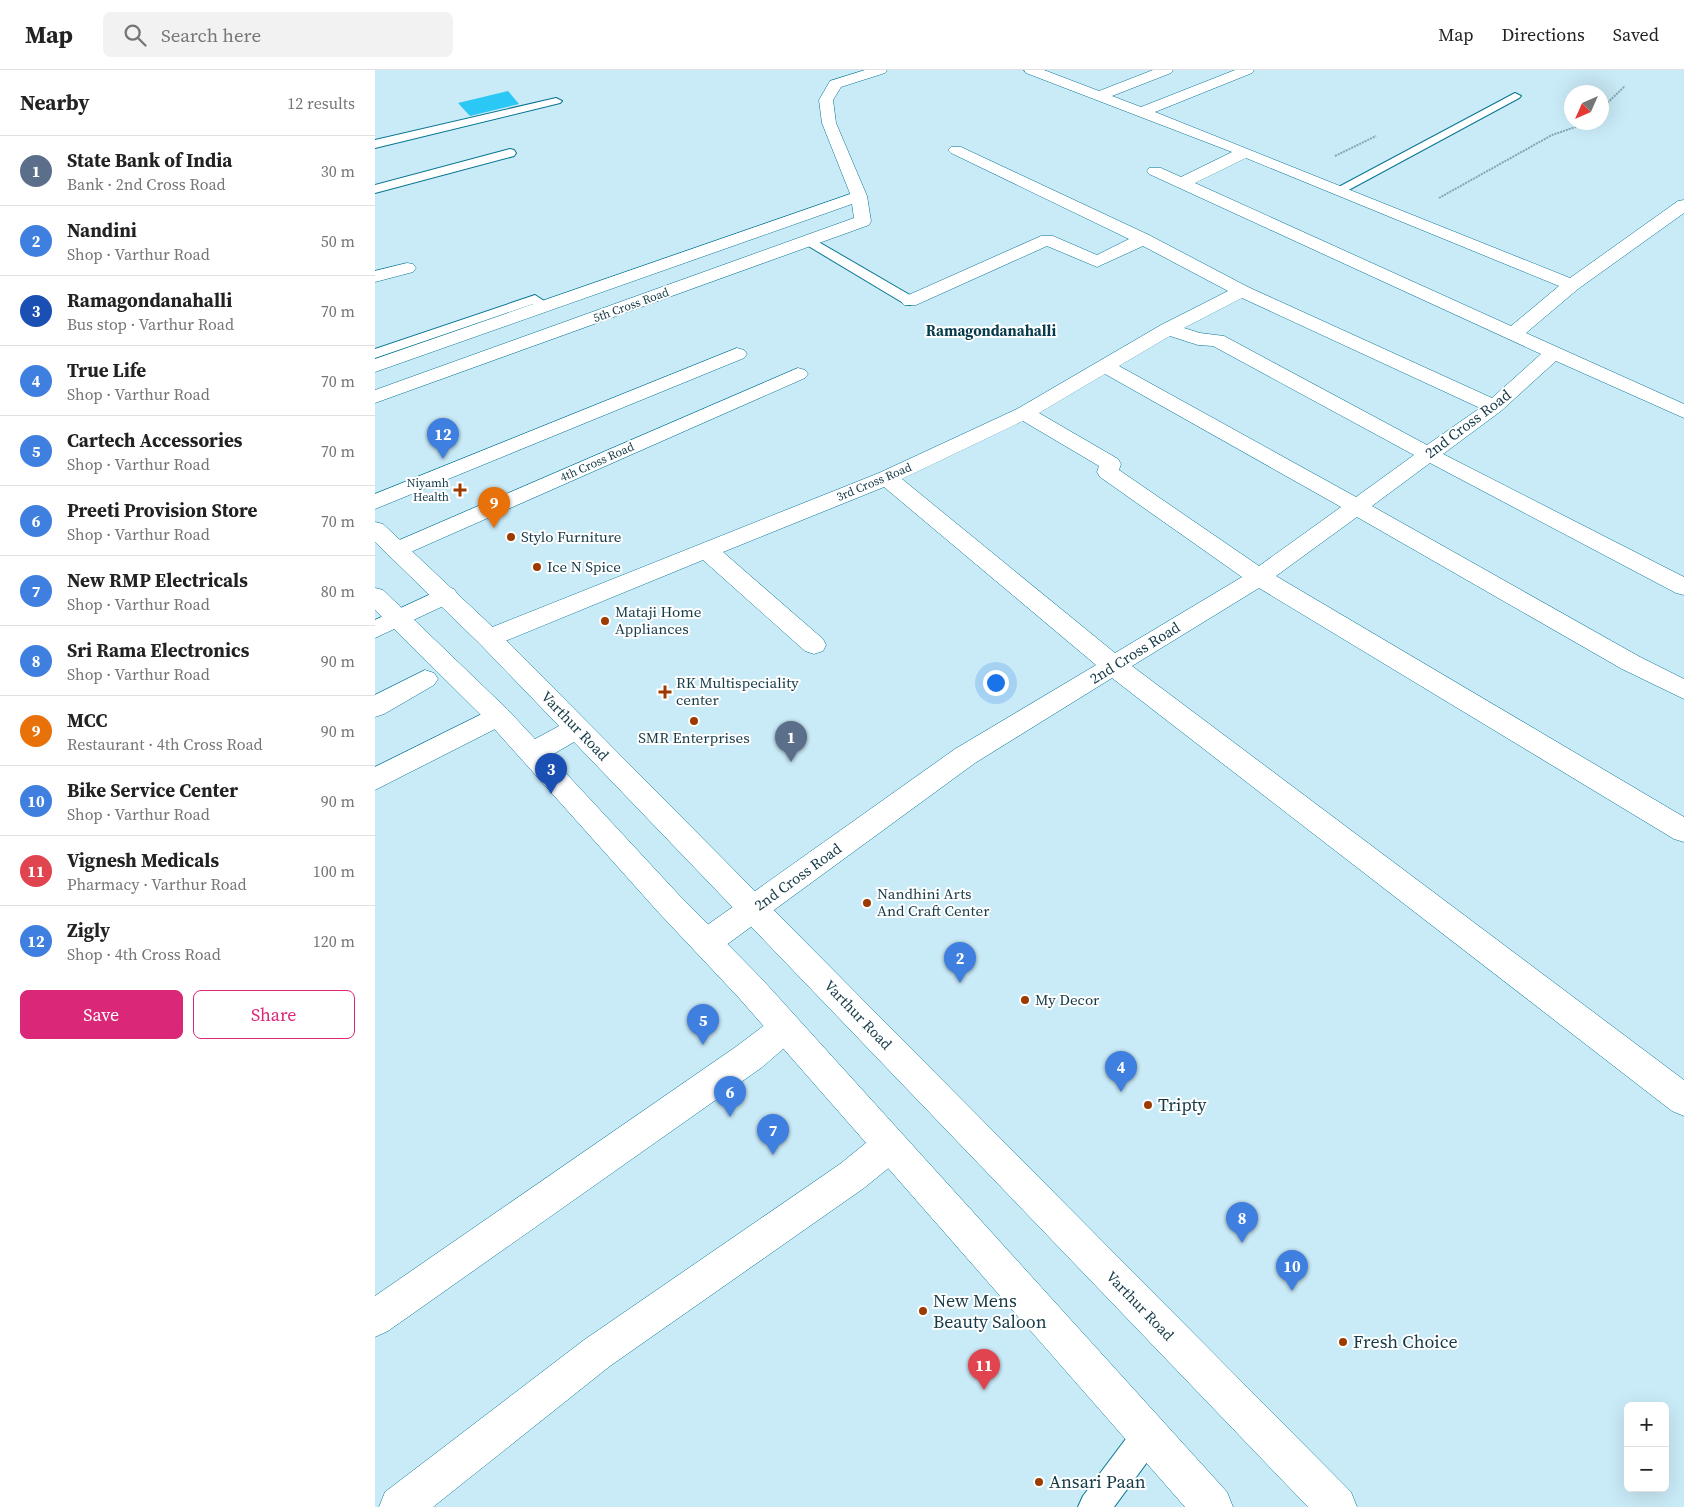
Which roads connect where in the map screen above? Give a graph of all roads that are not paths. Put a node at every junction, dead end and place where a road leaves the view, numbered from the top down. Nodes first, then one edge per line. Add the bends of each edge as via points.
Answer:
1 (880, 70) edge
2 (1031, 70) edge
3 (1166, 70) edge
4 (1247, 70) edge
5 (1081, 73) dead end
6 (1059, 81) junction
7 (1100, 96) junction
8 (1515, 96) dead end
9 (556, 101) dead end
10 (1142, 112) junction
11 (375, 144) edge
12 (955, 150) dead end
13 (1245, 152) junction
14 (510, 153) dead end
15 (1155, 170) dead end
16 (1182, 183) junction
17 (375, 189) edge
18 (1339, 190) junction
19 (859, 196) junction
20 (1684, 205) edge
21 (1143, 239) junction
22 (810, 241) junction
23 (407, 268) dead end
24 (375, 278) edge
25 (1573, 285) junction
26 (1242, 291) junction
27 (910, 301) joint
28 (545, 306) junction
29 (1167, 329) junction
30 (1513, 334) junction
31 (1554, 353) junction
32 (375, 354) edge
33 (737, 354) dead end
34 (375, 366) edge
35 (1105, 366) junction
36 (798, 374) dead end
37 (375, 397) edge
38 (1494, 407) junction
39 (1684, 412) edge
40 (1024, 413) junction
41 (1428, 454) junction
42 (887, 478) junction
43 (375, 502) edge
44 (1356, 507) junction
45 (385, 540) edge
46 (707, 551) junction
47 (1259, 577) junction
48 (1684, 587) edge
49 (442, 591) junction
50 (383, 615) edge
51 (489, 638) junction
52 (814, 645) dead end
53 (1114, 666) junction
54 (436, 672) junction
55 (1684, 690) edge
56 (375, 707) edge
57 (498, 716) junction
58 (576, 728) junction
59 (533, 753) junction
60 (375, 779) edge
61 (1684, 831) edge
62 (753, 909) junction
63 (707, 942) junction
64 (785, 1028) junction
65 (1684, 1100) edge
66 (889, 1146) junction
67 (375, 1318) edge
68 (1148, 1435) junction
69 (400, 1507) edge
70 (1094, 1507) edge
71 (1212, 1507) edge
72 (1336, 1507) edge

1 - 19 street, 5th Cross Road via 835,84 826,100 829,123
2 - 6 street
3 - 7 street
4 - 10 street
5 - 6 street
6 - 7 street
7 - 10 street
8 - 18 lane
9 - 11 lane
10 - 13 street
12 - 21 street
13 - 16 street
13 - 18 street
14 - 17 lane
15 - 16 street
16 - 30 street
18 - 25 street
19 - 22 street, 5th Cross Road via 863,221
19 - 28 street, 5th Cross Road
20 - 25 street
21 - 26 street
21 - 27 street via 1097,262 1047,240
22 - 27 lane
22 - 37 street, 5th Cross Road
23 - 24 street
25 - 30 street
26 - 29 street, 3rd Cross Road
26 - 38 street
28 - 32 lane via 535,298
28 - 34 street, 5th Cross Road
29 - 35 street, 3rd Cross Road
29 - 41 street via 1198,339 1217,340
30 - 31 street
31 - 38 street, 2nd Cross Road
31 - 39 street
33 - 43 street
35 - 40 street, 3rd Cross Road
35 - 44 street
36 - 45 street, 4th Cross Road
38 - 41 street, 2nd Cross Road
40 - 42 street, 3rd Cross Road
40 - 47 street via 1110,464 1108,472
41 - 44 street, 2nd Cross Road
41 - 48 street
42 - 46 street, 3rd Cross Road
42 - 53 street
44 - 47 street, 2nd Cross Road
44 - 55 street
45 - 49 street, Varthur Road
46 - 51 street, 3rd Cross Road
46 - 52 street
47 - 53 street, 2nd Cross Road
47 - 61 street
49 - 50 street
49 - 51 street, Varthur Road
50 - 54 street
51 - 58 street, Varthur Road
53 - 62 street, 2nd Cross Road via 965,756
53 - 65 street
54 - 56 street
54 - 57 street
57 - 59 street
57 - 60 street
58 - 59 street
58 - 62 street, Varthur Road
59 - 63 street
62 - 63 street, 2nd Cross Road
62 - 72 street, Varthur Road
63 - 64 street
64 - 66 street
64 - 67 street via 749,1057
66 - 68 street
66 - 69 street via 852,1176 597,1353
68 - 70 lane
68 - 71 street

